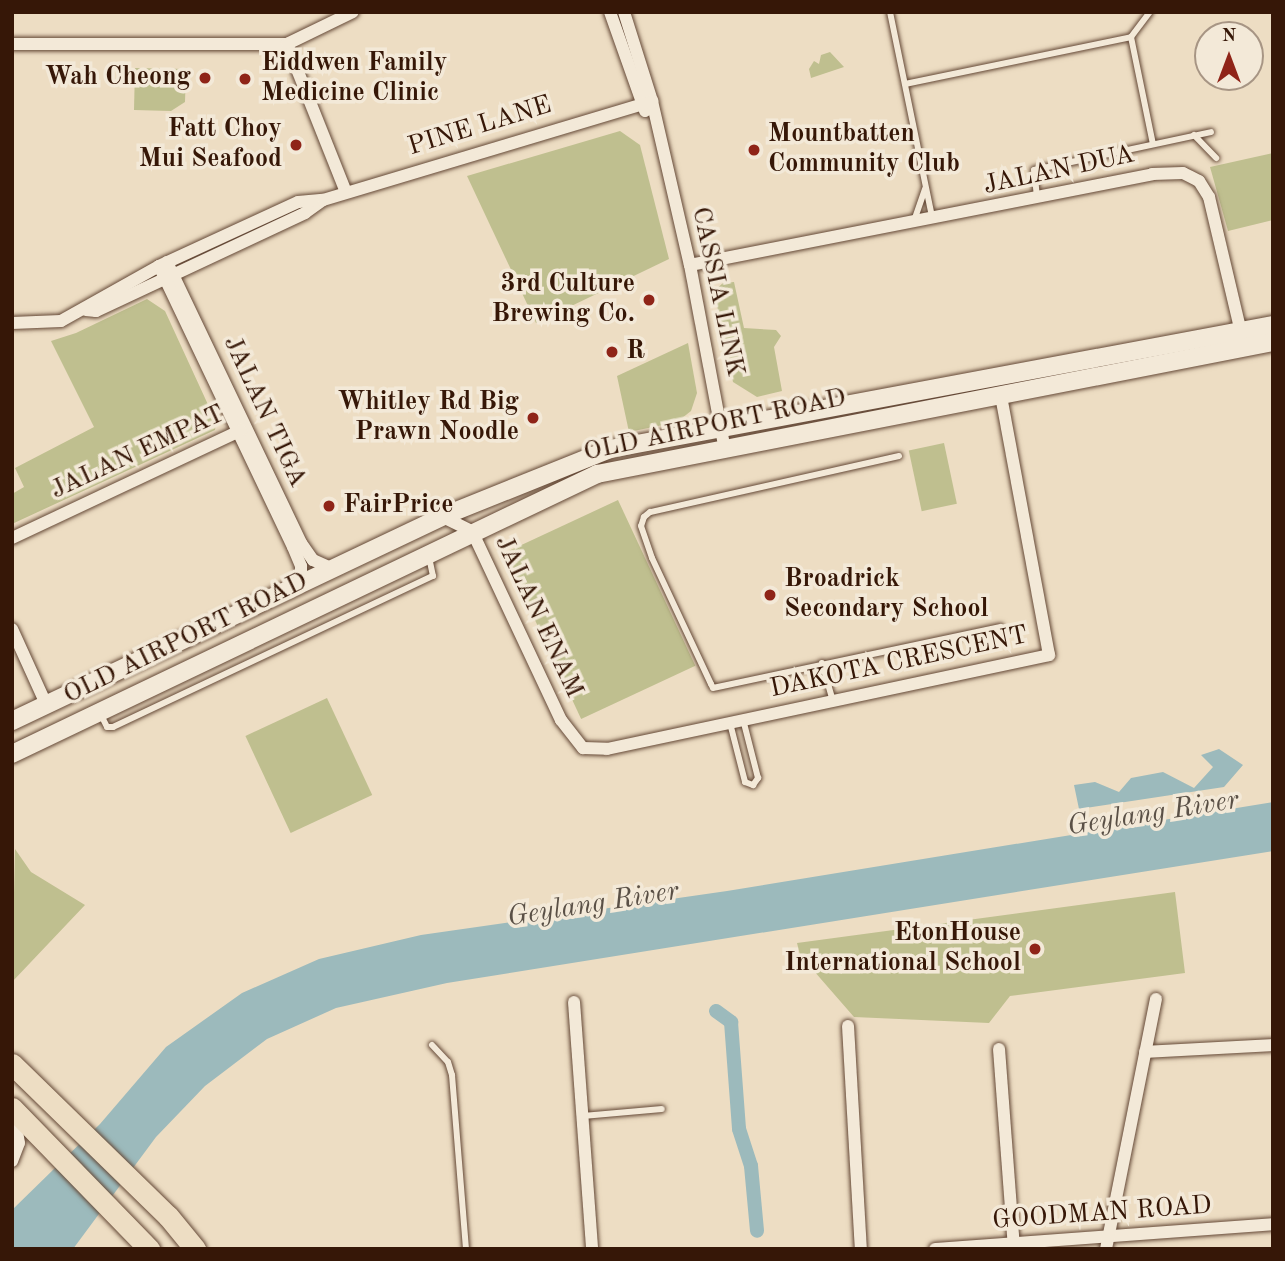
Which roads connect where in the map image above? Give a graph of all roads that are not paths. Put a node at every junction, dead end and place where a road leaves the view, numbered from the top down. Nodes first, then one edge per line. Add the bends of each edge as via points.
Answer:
1 (354, 12) edge
2 (610, 12) edge
3 (624, 12) edge
4 (896, 12) edge
5 (1150, 12) edge
6 (891, 16) edge
7 (1131, 37) junction
8 (12, 44) edge
9 (287, 44) junction
10 (905, 84) junction
11 (647, 102) junction
12 (1211, 132) dead end
13 (1194, 135) junction
14 (1153, 144) junction
15 (1216, 158) dead end
16 (926, 185) junction
17 (346, 192) junction
18 (1037, 199) junction
19 (932, 219) junction
20 (908, 224) junction
21 (690, 265) junction
22 (166, 270) junction
23 (12, 323) edge
24 (1273, 325) edge
25 (1242, 340) junction
26 (1273, 342) edge
27 (1001, 396) junction
28 (721, 429) junction
29 (240, 430) junction
30 (725, 450) junction
31 (899, 456) dead end
32 (443, 517) junction
33 (472, 531) junction
34 (12, 537) edge
35 (333, 569) junction
36 (301, 584) junction
37 (1001, 627) dead end
38 (12, 629) edge
39 (822, 663) junction
40 (832, 698) junction
41 (46, 704) junction
42 (743, 718) junction
43 (12, 721) edge
44 (729, 722) junction
45 (583, 748) joint
46 (12, 754) edge
47 (766, 772) dead end
48 (757, 773) junction
49 (1156, 999) dead end
50 (575, 1002) dead end
51 (848, 1026) dead end
52 (432, 1045) dead end
53 (1273, 1045) edge
54 (999, 1049) dead end
55 (1145, 1052) junction
56 (12, 1064) edge
57 (13, 1109) edge
58 (662, 1109) dead end
59 (583, 1116) junction
60 (12, 1161) edge
61 (1273, 1224) edge
62 (1107, 1243) edge
63 (1013, 1246) edge
64 (149, 1249) edge
65 (195, 1249) edge
66 (466, 1249) edge
67 (593, 1249) edge
68 (861, 1249) edge
69 (935, 1249) edge

1 - 9 street
2 - 11 street, CASSIA LINK
3 - 11 street, CASSIA LINK
4 - 6 lane
5 - 7 lane
6 - 10 lane
7 - 10 lane
7 - 14 lane
8 - 9 street
9 - 17 street
10 - 16 lane
11 - 17 street, PINE LANE
11 - 21 street, CASSIA LINK
12 - 13 lane
13 - 14 lane
13 - 15 lane
14 - 18 lane via 1034,170
16 - 19 lane
16 - 20 lane via 919,214
17 - 22 street, PINE LANE
18 - 19 street, JALAN DUA
18 - 25 street, JALAN DUA via 1152,174 1175,172 1194,178 1209,197
19 - 20 street, JALAN DUA
20 - 21 street, JALAN DUA
21 - 28 street, CASSIA LINK
22 - 23 street, PINE LANE via 96,311 86,310 47,324
22 - 29 street, JALAN TIGA
24 - 25 main road, OLD AIRPORT ROAD
25 - 26 main road, OLD AIRPORT ROAD
25 - 27 main road, OLD AIRPORT ROAD
25 - 28 main road, OLD AIRPORT ROAD
27 - 30 main road, OLD AIRPORT ROAD
27 - 40 street, DAKOTA CRESCENT via 1049,655
28 - 30 street, CASSIA LINK
28 - 32 main road, OLD AIRPORT ROAD via 610,449
29 - 34 street, JALAN EMPAT
29 - 35 street, JALAN TIGA via 301,543 313,560
29 - 36 street, JALAN TIGA via 301,566
30 - 33 main road, OLD AIRPORT ROAD via 597,474
31 - 39 lane via 644,517 641,526 652,558 713,688
32 - 33 street, JALAN ENAM
32 - 35 main road, OLD AIRPORT ROAD
33 - 45 street, JALAN ENAM via 561,720
33 - 46 main road, OLD AIRPORT ROAD
35 - 36 main road, OLD AIRPORT ROAD
36 - 41 main road, OLD AIRPORT ROAD
37 - 39 lane
38 - 41 street
39 - 40 lane
40 - 42 street, DAKOTA CRESCENT
41 - 43 main road, OLD AIRPORT ROAD
42 - 44 street, DAKOTA CRESCENT
42 - 48 lane
44 - 45 street, DAKOTA CRESCENT via 607,749
44 - 48 lane via 745,782 752,785
47 - 48 lane
49 - 55 street
50 - 59 street
51 - 68 street
52 - 66 lane via 448,1062 452,1075
53 - 55 street
54 - 63 street
55 - 62 street
56 - 65 main road via 141,1189
57 - 60 street via 19,1143
57 - 64 main road
58 - 59 lane
59 - 67 street
61 - 62 street, GOODMAN ROAD
62 - 63 street, GOODMAN ROAD
63 - 69 street, GOODMAN ROAD

